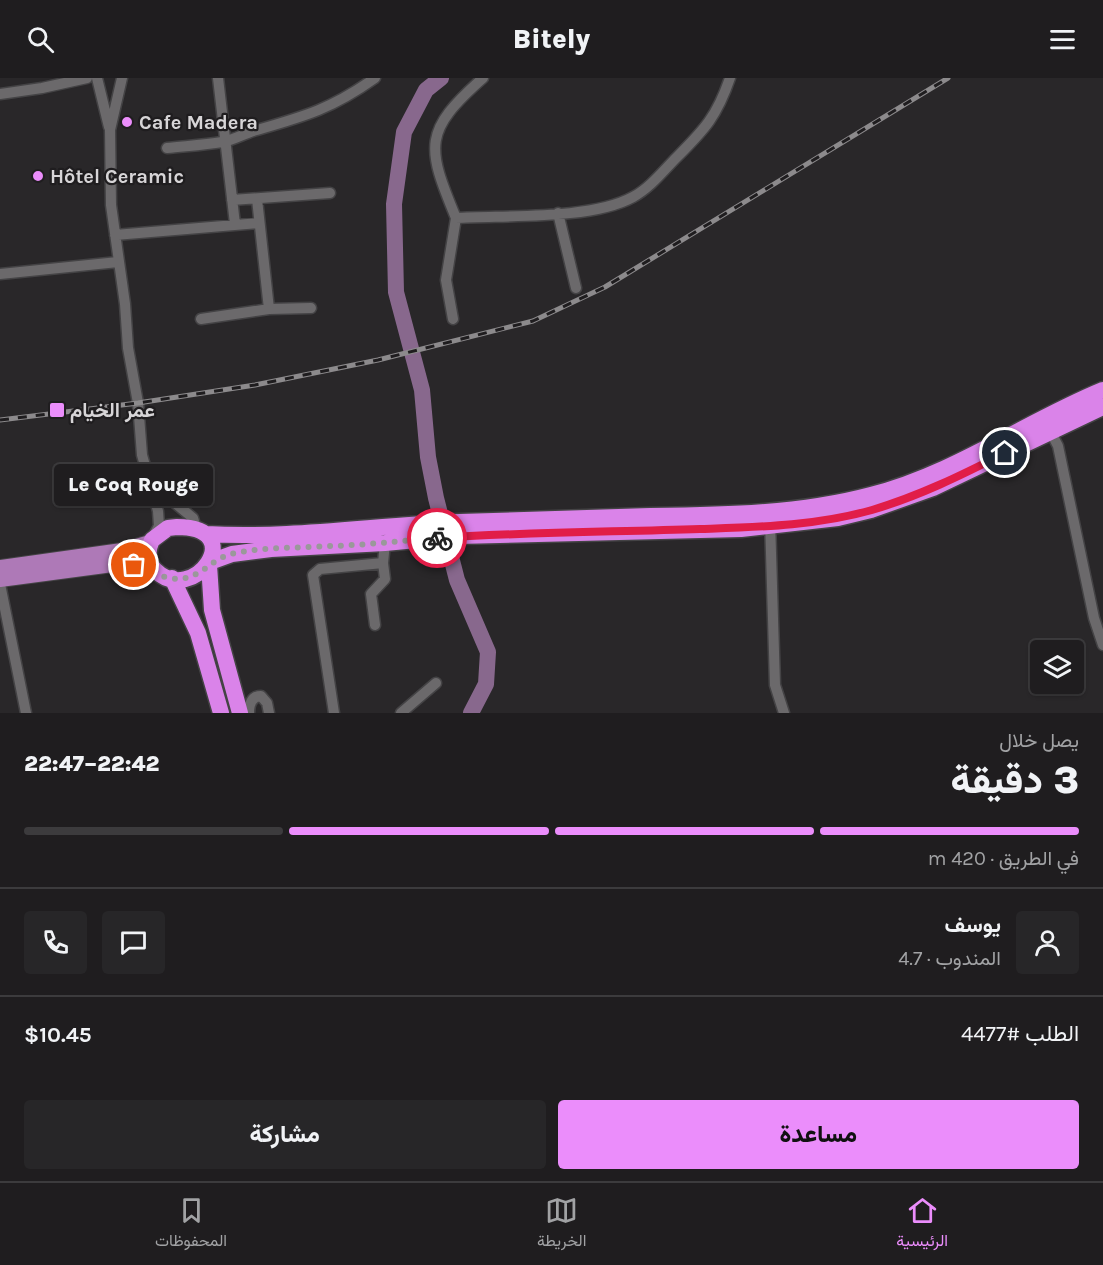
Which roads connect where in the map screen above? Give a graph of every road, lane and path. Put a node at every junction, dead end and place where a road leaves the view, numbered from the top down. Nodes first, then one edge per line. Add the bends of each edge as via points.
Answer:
1 (87, 78) edge
2 (97, 78) edge
3 (122, 78) edge
4 (218, 78) edge
5 (375, 78) edge
6 (483, 78) edge
7 (730, 78) edge
8 (0, 94) edge
9 (110, 130) junction
10 (224, 142) junction
11 (166, 148) dead end
12 (330, 193) dead end
13 (257, 199) junction
14 (232, 200) junction
15 (558, 213) junction
16 (456, 218) junction
17 (259, 223) junction
18 (234, 224) junction
19 (115, 235) junction
20 (118, 262) junction
21 (0, 274) edge
22 (576, 288) dead end
23 (311, 308) dead end
24 (269, 309) junction
25 (201, 319) dead end
26 (453, 320) dead end
27 (1103, 390) edge
28 (1103, 407) edge
29 (1047, 425) junction
30 (145, 466) junction
31 (770, 519) junction
32 (201, 531) junction
33 (432, 531) junction
34 (151, 541) junction
35 (385, 543) junction
36 (383, 563) junction
37 (209, 564) junction
38 (0, 567) edge
39 (165, 575) junction
40 (0, 582) edge
41 (375, 625) dead end
42 (1103, 645) edge
43 (436, 683) dead end
44 (26, 713) edge
45 (221, 713) edge
46 (240, 713) edge
47 (249, 713) edge
48 (269, 713) edge
49 (334, 713) edge
50 (401, 713) edge
51 (784, 713) edge

1 - 8 street
2 - 9 street
3 - 9 street
4 - 10 street
5 - 10 street via 351,96 318,112
6 - 16 street via 442,120 435,144 439,173
7 - 15 street via 711,122 635,196 611,207
9 - 19 street
10 - 11 street
10 - 14 street
12 - 13 street
13 - 14 street
13 - 17 street
14 - 18 street
15 - 16 street
15 - 22 street
16 - 26 street via 446,280
17 - 18 street
17 - 24 street
18 - 19 street
19 - 20 street
20 - 21 street
20 - 30 street
23 - 24 street
24 - 25 street
27 - 29 highway
28 - 29 highway
29 - 31 highway via 903,486
29 - 42 street via 1060,456
30 - 32 street via 164,494 193,518
30 - 34 street via 159,518
31 - 33 highway
31 - 51 street via 775,685
32 - 33 highway via 255,536
32 - 34 highway via 177,526
32 - 37 highway via 211,541
33 - 35 highway
34 - 38 main road via 122,550
34 - 39 highway via 150,565
35 - 36 street
35 - 37 highway via 252,550
36 - 41 street via 386,579 371,594
36 - 49 street via 320,569 313,574
37 - 39 highway via 194,576
37 - 46 highway via 212,610
39 - 40 main road via 120,564
39 - 45 highway via 198,633
40 - 44 street
43 - 50 street
47 - 48 street via 253,699 261,696

